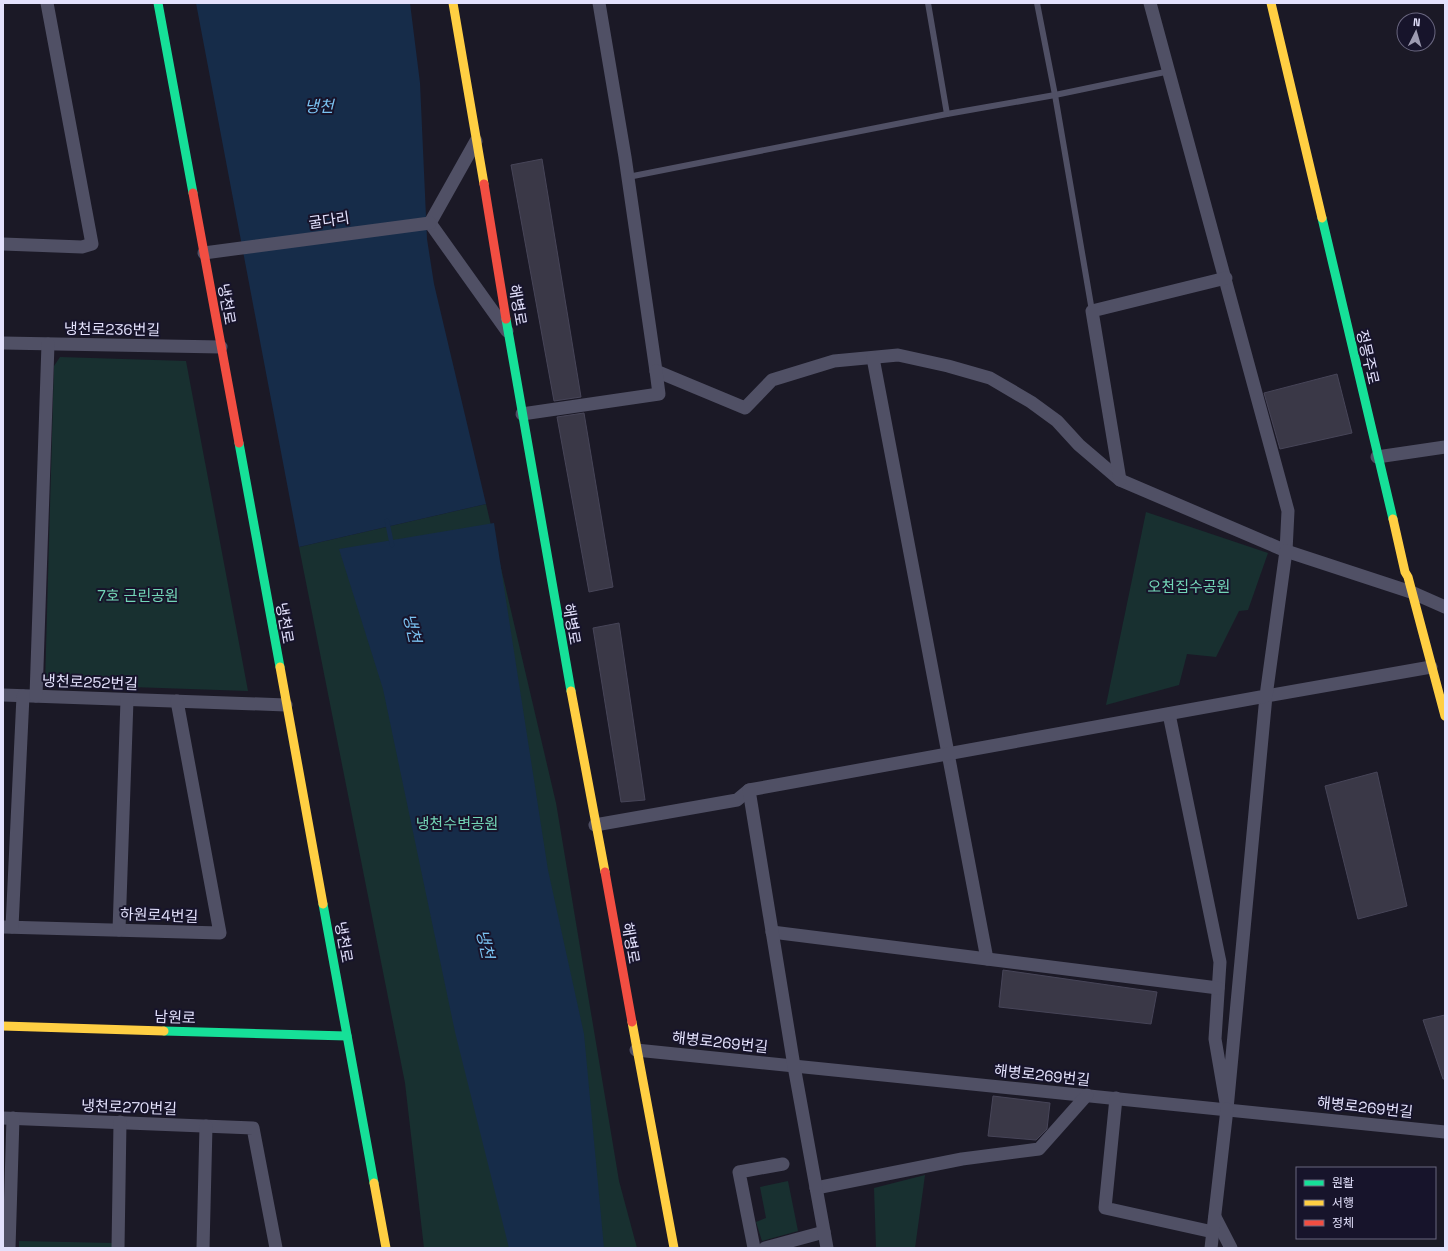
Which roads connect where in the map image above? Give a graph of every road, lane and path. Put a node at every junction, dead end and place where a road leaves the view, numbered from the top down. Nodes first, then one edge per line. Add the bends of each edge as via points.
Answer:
1 (47, 3) edge
2 (158, 3) edge
3 (453, 3) edge
4 (599, 3) edge
5 (928, 3) edge
6 (1036, 3) edge
7 (1150, 3) edge
8 (1272, 3) edge
9 (1170, 71) junction
10 (1055, 95) junction
11 (947, 114) junction
12 (476, 141) junction
13 (628, 177) junction
14 (428, 223) junction
15 (3, 244) edge
16 (204, 254) junction
17 (1226, 278) junction
18 (1092, 311) junction
19 (509, 333) junction
20 (3, 343) edge
21 (48, 344) junction
22 (221, 347) junction
23 (873, 358) junction
24 (656, 371) junction
25 (522, 414) junction
26 (1445, 447) edge
27 (1378, 457) junction
28 (1120, 480) junction
29 (1286, 552) junction
30 (1411, 592) junction
31 (1445, 607) edge
32 (1432, 667) junction
33 (3, 695) edge
34 (29, 696) junction
35 (1266, 696) junction
36 (127, 700) junction
37 (177, 701) junction
38 (286, 705) junction
39 (1169, 714) junction
40 (1445, 716) edge
41 (949, 754) junction
42 (750, 790) junction
43 (595, 825) junction
44 (8, 927) edge
45 (119, 930) junction
46 (772, 932) junction
47 (987, 959) junction
48 (1218, 988) junction
49 (3, 1026) edge
50 (347, 1036) junction
51 (636, 1050) junction
52 (794, 1066) junction
53 (1087, 1095) junction
54 (1116, 1098) junction
55 (1227, 1109) junction
56 (8, 1118) edge
57 (120, 1122) junction
58 (206, 1126) junction
59 (1445, 1132) edge
60 (783, 1164) dead end
61 (816, 1188) junction
62 (1215, 1217) junction
63 (824, 1232) junction
64 (1213, 1232) junction
65 (9, 1248) edge
66 (118, 1248) edge
67 (203, 1248) edge
68 (276, 1248) edge
69 (386, 1248) edge
70 (674, 1248) edge
71 (754, 1248) edge
72 (765, 1248) edge
73 (826, 1248) edge
74 (1212, 1248) edge
75 (1231, 1248) edge

1 - 15 street via 92,244 82,247
2 - 16 main road, 냉천로
3 - 12 main road, 해병로
4 - 13 street
5 - 11 lane
6 - 10 lane
7 - 9 street
8 - 27 main road, 정몽주로
9 - 10 lane
9 - 17 street
10 - 11 lane
10 - 18 lane
11 - 13 lane
12 - 14 street
12 - 19 main road, 해병로
13 - 24 street
14 - 16 street, 굴다리
14 - 19 street
16 - 22 main road, 냉천로
17 - 18 street
17 - 29 street via 1288,511
18 - 28 street
19 - 25 main road, 해병로
20 - 21 street, 냉천로236번길
21 - 22 street, 냉천로236번길
21 - 34 street
22 - 38 main road, 냉천로
23 - 24 street via 834,361 772,380 746,408
23 - 28 street via 898,355 990,378 1032,402 1058,421 1079,445
23 - 41 street
24 - 25 street via 659,394
25 - 43 main road, 해병로
26 - 27 street
27 - 30 main road, 정몽주로
28 - 29 street
29 - 30 street
29 - 35 street
30 - 31 street
30 - 32 main road, 정몽주로
32 - 35 street
32 - 40 main road, 정몽주로
33 - 34 street, 냉천로252번길
34 - 36 street, 냉천로252번길
34 - 44 street
35 - 39 street
35 - 55 street
36 - 37 street, 냉천로252번길
36 - 45 street
37 - 38 street, 냉천로252번길
37 - 45 street, 하원로4번길 via 220,933
38 - 50 main road, 냉천로
39 - 41 street
39 - 48 street via 1220,962
41 - 42 street
41 - 47 street
42 - 43 street via 737,800
42 - 46 street
43 - 51 main road, 해병로
44 - 45 street, 하원로4번길
46 - 47 street
46 - 52 street
47 - 48 street
48 - 55 street via 1215,1039
49 - 50 main road, 남원로
50 - 69 main road, 냉천로
51 - 52 street, 해병로269번길
51 - 70 main road, 해병로
52 - 53 street, 해병로269번길
52 - 61 street
53 - 54 street, 해병로269번길
53 - 61 street via 1039,1149 962,1159
54 - 55 street, 해병로269번길
54 - 64 street via 1105,1208
55 - 59 street, 해병로269번길
55 - 62 street
56 - 57 street, 냉천로270번길
56 - 65 street
57 - 58 street, 냉천로270번길
57 - 66 street
58 - 67 street
58 - 68 street, 냉천로270번길 via 253,1128
60 - 71 street via 739,1172
61 - 63 street
62 - 64 street
62 - 75 street
63 - 72 street
63 - 73 street
64 - 74 street

